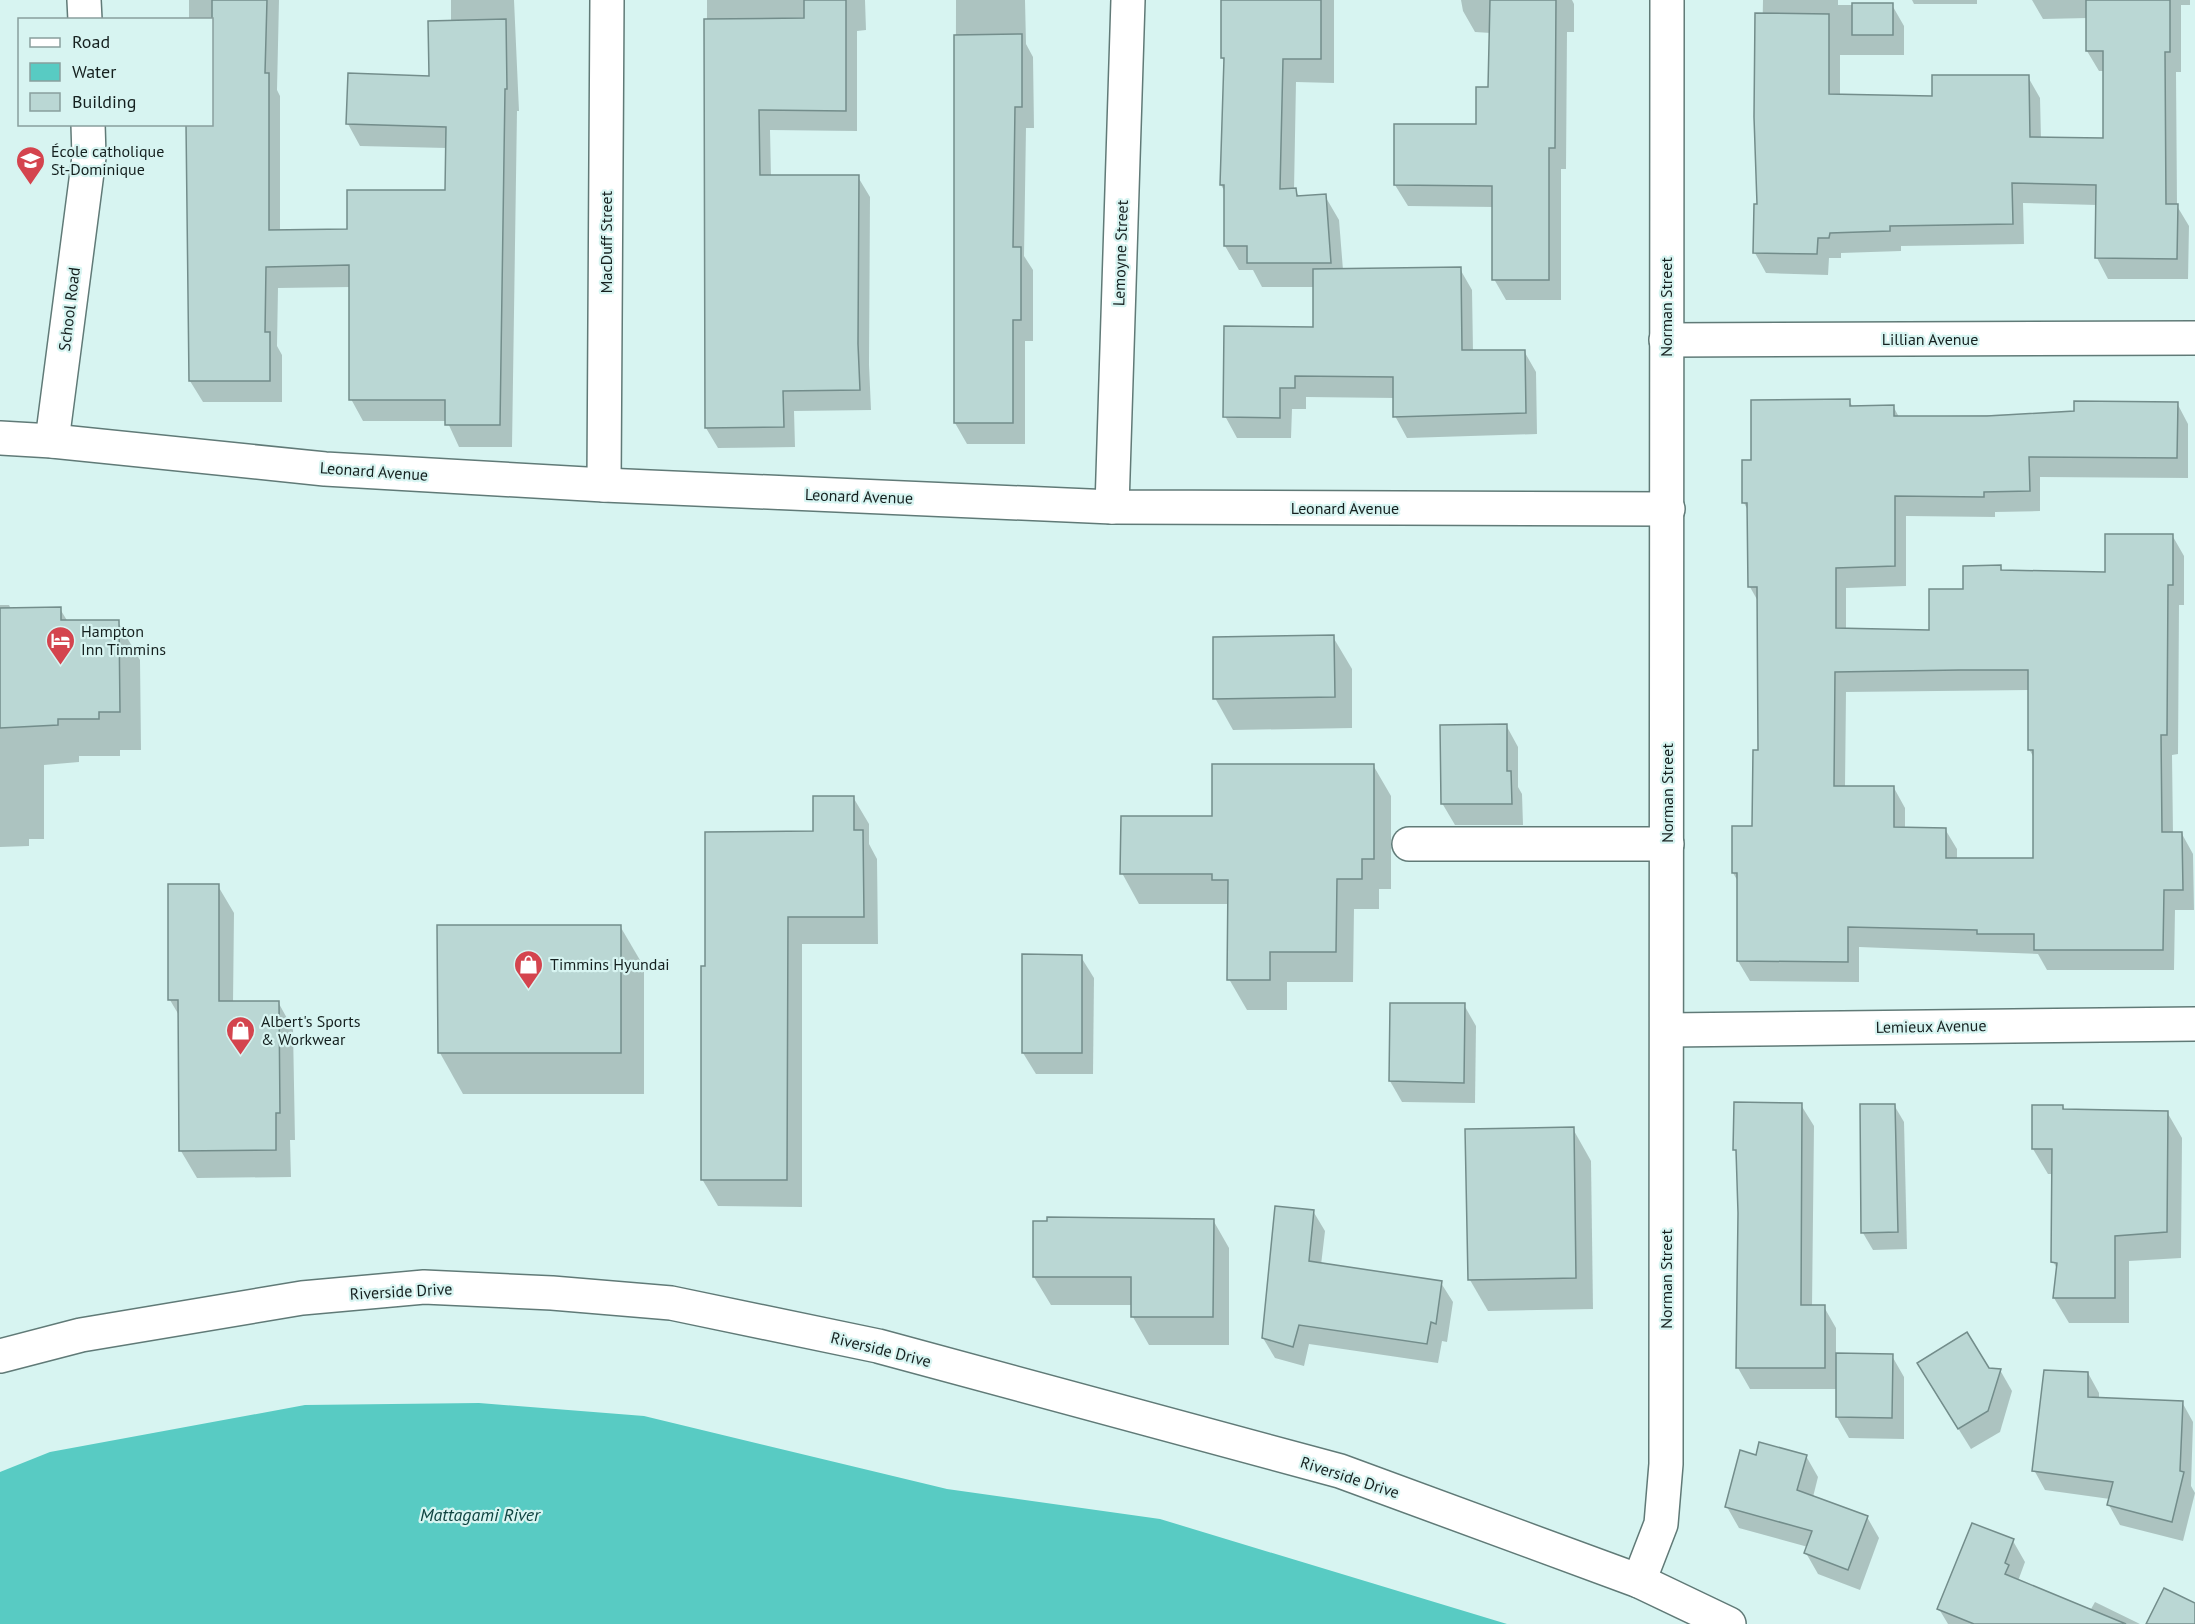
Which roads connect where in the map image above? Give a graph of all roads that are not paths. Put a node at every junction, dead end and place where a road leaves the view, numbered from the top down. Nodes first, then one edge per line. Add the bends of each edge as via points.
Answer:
1 (84, 0) edge
2 (607, 0) edge
3 (1128, 0) edge
4 (1667, 0) edge
5 (85, 18) edge
6 (88, 126) edge
7 (2195, 338) edge
8 (1666, 340) junction
9 (0, 438) edge
10 (52, 441) junction
11 (604, 485) junction
12 (1112, 507) junction
13 (1668, 509) junction
14 (1409, 844) dead end
15 (1667, 844) junction
16 (2195, 1024) edge
17 (1667, 1030) junction
18 (0, 1356) edge
19 (1639, 1581) junction
20 (1729, 1624) edge

1 - 5 street
2 - 11 street, MacDuff Street
3 - 12 street, Lemoyne Street
4 - 8 street, Norman Street
6 - 10 street, School Road via 89,157
7 - 8 street, Lillian Avenue
8 - 13 street, Norman Street
9 - 10 street
10 - 11 street, Leonard Avenue via 325,469
11 - 12 street, Leonard Avenue
12 - 13 street, Leonard Avenue
13 - 15 street, Norman Street
14 - 15 street
15 - 17 street, Norman Street
16 - 17 street, Lemieux Avenue
17 - 19 street, Norman Street via 1664,1507
18 - 19 street, Riverside Drive via 81,1335 302,1298 424,1287 671,1303 878,1346 1340,1472
19 - 20 street, Riverside Drive

